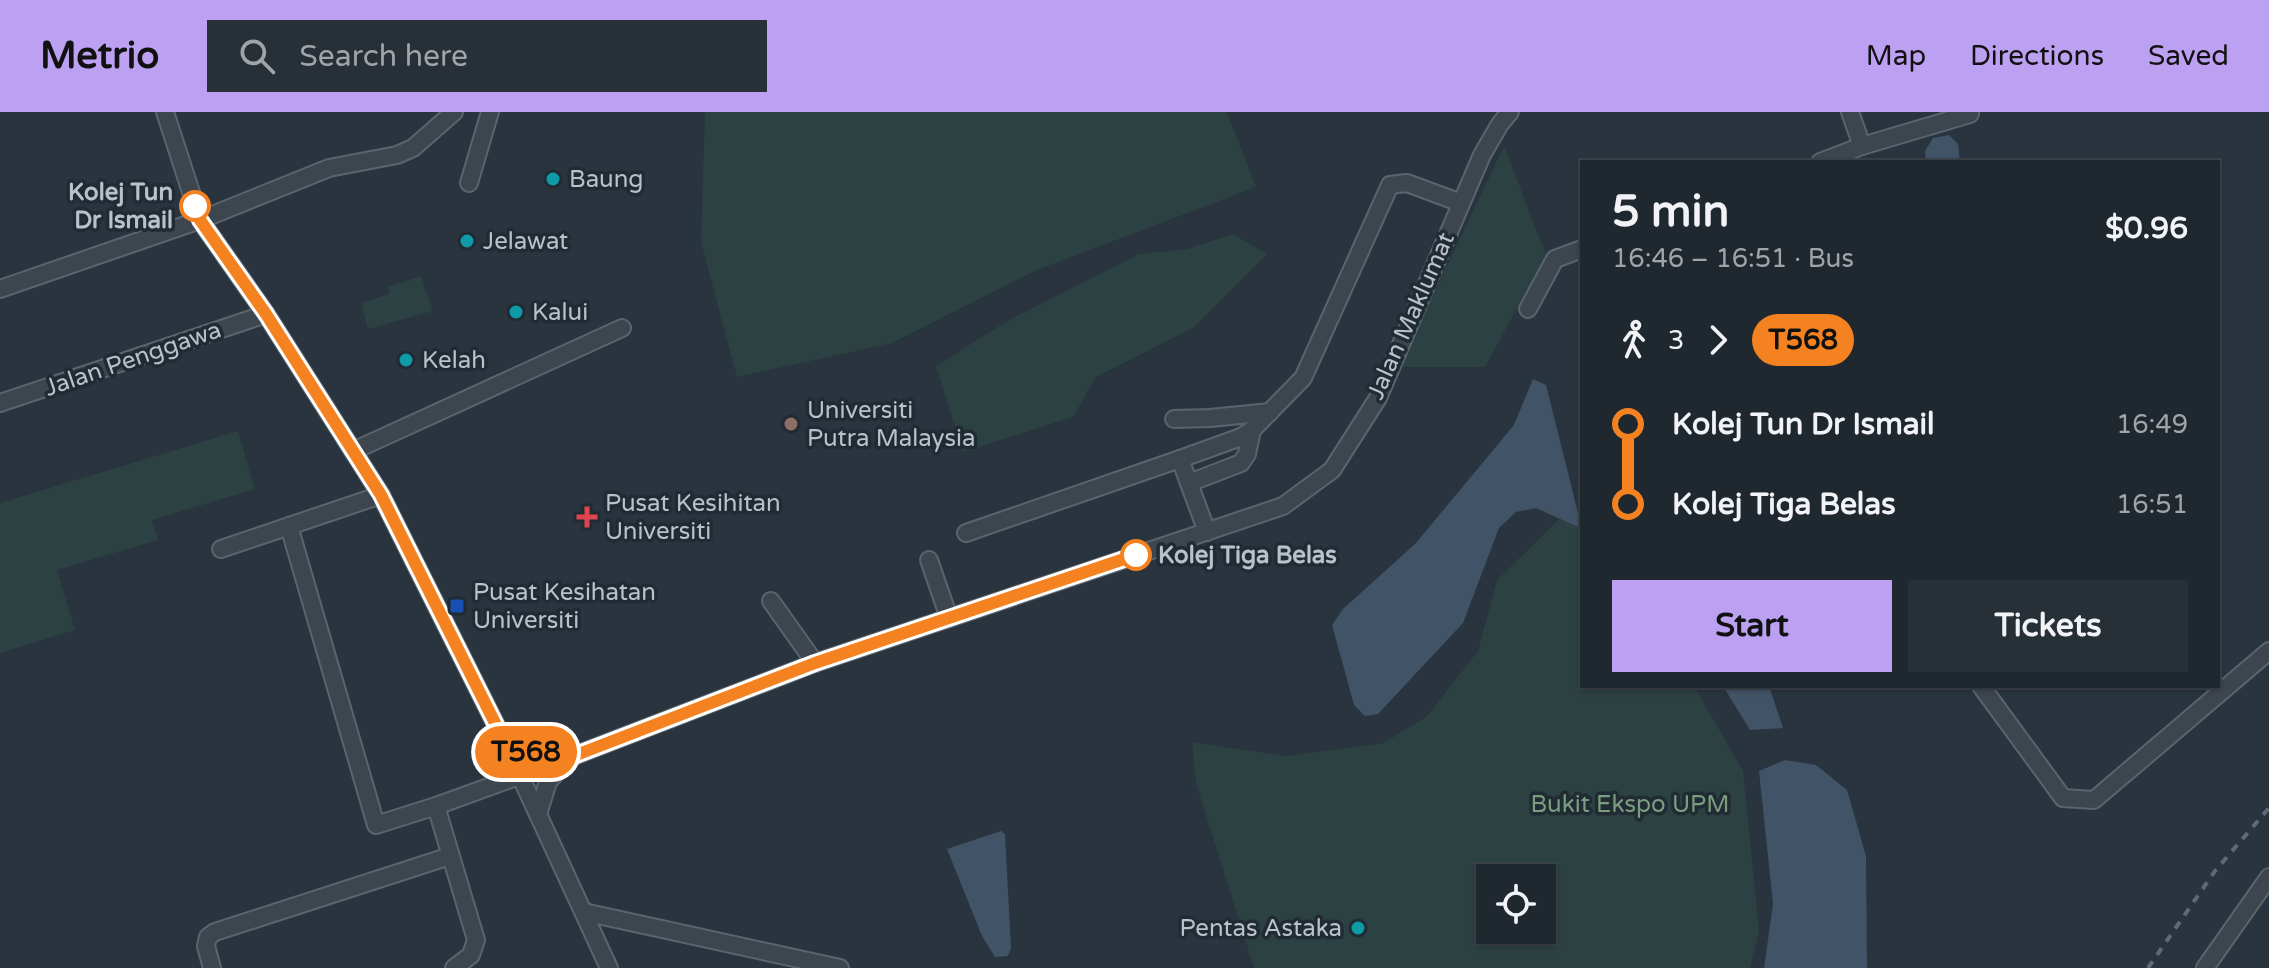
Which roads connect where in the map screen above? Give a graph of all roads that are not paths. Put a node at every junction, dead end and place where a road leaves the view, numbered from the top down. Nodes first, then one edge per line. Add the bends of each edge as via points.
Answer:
1 (165, 112) edge
2 (454, 112) edge
3 (490, 112) edge
4 (1510, 112) edge
5 (1850, 112) edge
6 (1970, 114) dead end
7 (1862, 146) junction
8 (1825, 160) edge
9 (469, 183) dead end
10 (1461, 203) junction
11 (200, 220) junction
12 (1580, 250) edge
13 (0, 289) edge
14 (1528, 309) dead end
15 (266, 314) junction
16 (622, 328) dead end
17 (0, 403) edge
18 (1270, 412) junction
19 (1174, 419) dead end
20 (1252, 430) junction
21 (353, 451) junction
22 (1180, 459) junction
23 (1189, 483) junction
24 (381, 495) junction
25 (289, 526) junction
26 (1207, 532) junction
27 (966, 533) dead end
28 (221, 549) dead end
29 (929, 560) dead end
30 (771, 601) dead end
31 (949, 618) junction
32 (2269, 651) edge
33 (815, 663) junction
34 (1982, 688) edge
35 (506, 745) junction
36 (571, 757) junction
37 (520, 776) junction
38 (436, 806) junction
39 (538, 814) junction
40 (450, 856) junction
41 (2269, 877) edge
42 (584, 912) junction
43 (212, 968) edge
44 (454, 968) edge
45 (609, 968) edge
46 (840, 968) edge
47 (2205, 968) edge

1 - 11 street
2 - 11 street via 413,148 397,155 329,168
3 - 9 street
4 - 10 street, Jalan Maklumat via 1482,155
5 - 7 street
6 - 7 street
7 - 8 street
10 - 18 street via 1407,183 1390,185 1303,378
10 - 26 street, Jalan Maklumat via 1378,398 1332,470 1283,506
11 - 13 street
11 - 15 street
12 - 14 street via 1555,259
15 - 17 street, Jalan Penggawa
15 - 21 street
16 - 21 street
18 - 19 street
18 - 20 street
20 - 22 street
20 - 23 street via 1241,463
21 - 24 street
22 - 23 street
22 - 27 street
23 - 26 street
24 - 25 street
24 - 35 street
25 - 28 street
25 - 38 street, Jalan Maklumat via 376,825
26 - 31 street, Jalan Maklumat
29 - 31 street
30 - 33 street
31 - 33 street, Jalan Maklumat
32 - 34 street via 2094,800 2063,798
33 - 36 street, Jalan Maklumat
35 - 36 street via 549,758
35 - 37 street
36 - 37 street, Jalan Maklumat
36 - 39 street via 548,782
37 - 38 street, Jalan Maklumat
37 - 39 street
38 - 40 street
39 - 42 street
40 - 43 street via 215,932 206,946
40 - 44 street via 476,940 471,955
41 - 47 street
42 - 45 street
42 - 46 street

